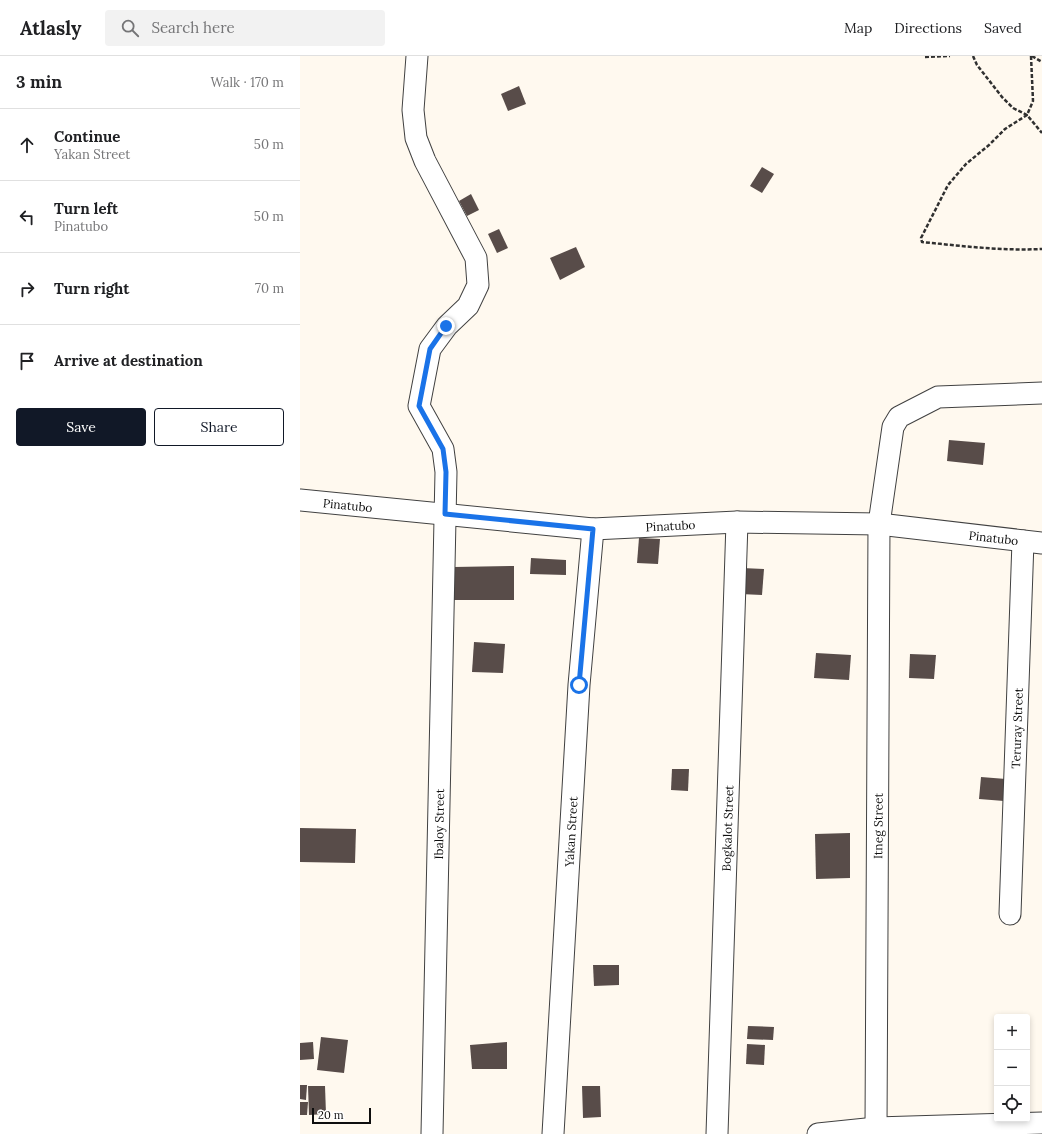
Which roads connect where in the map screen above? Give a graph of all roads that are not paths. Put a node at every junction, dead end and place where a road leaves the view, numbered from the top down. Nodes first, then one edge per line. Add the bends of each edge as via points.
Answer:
1 (417, 56) edge
2 (1042, 393) edge
3 (300, 500) edge
4 (445, 514) junction
5 (737, 522) junction
6 (879, 524) junction
7 (593, 529) junction
8 (1033, 542) edge
9 (1010, 914) dead end
10 (1042, 1123) edge
11 (876, 1128) junction
12 (432, 1134) edge
13 (553, 1134) edge
14 (717, 1134) edge
15 (818, 1134) edge

1 - 4 street, Ibaloy Street via 413,110 416,138 425,161 476,258 478,285 468,306 446,326 430,349 419,406 443,449 446,472
2 - 6 street, Itneg Street via 938,397 900,417 893,427
3 - 4 street, Pinatubo
4 - 7 street, Pinatubo
4 - 12 street, Ibaloy Street
5 - 6 street, Pinatubo
5 - 7 street, Pinatubo
5 - 14 street, Bogkalot Street
6 - 8 street, Pinatubo
6 - 11 street, Itneg Street
7 - 13 street, Yakan Street via 579,685
8 - 9 street, Teruray Street
10 - 11 street
11 - 15 street

